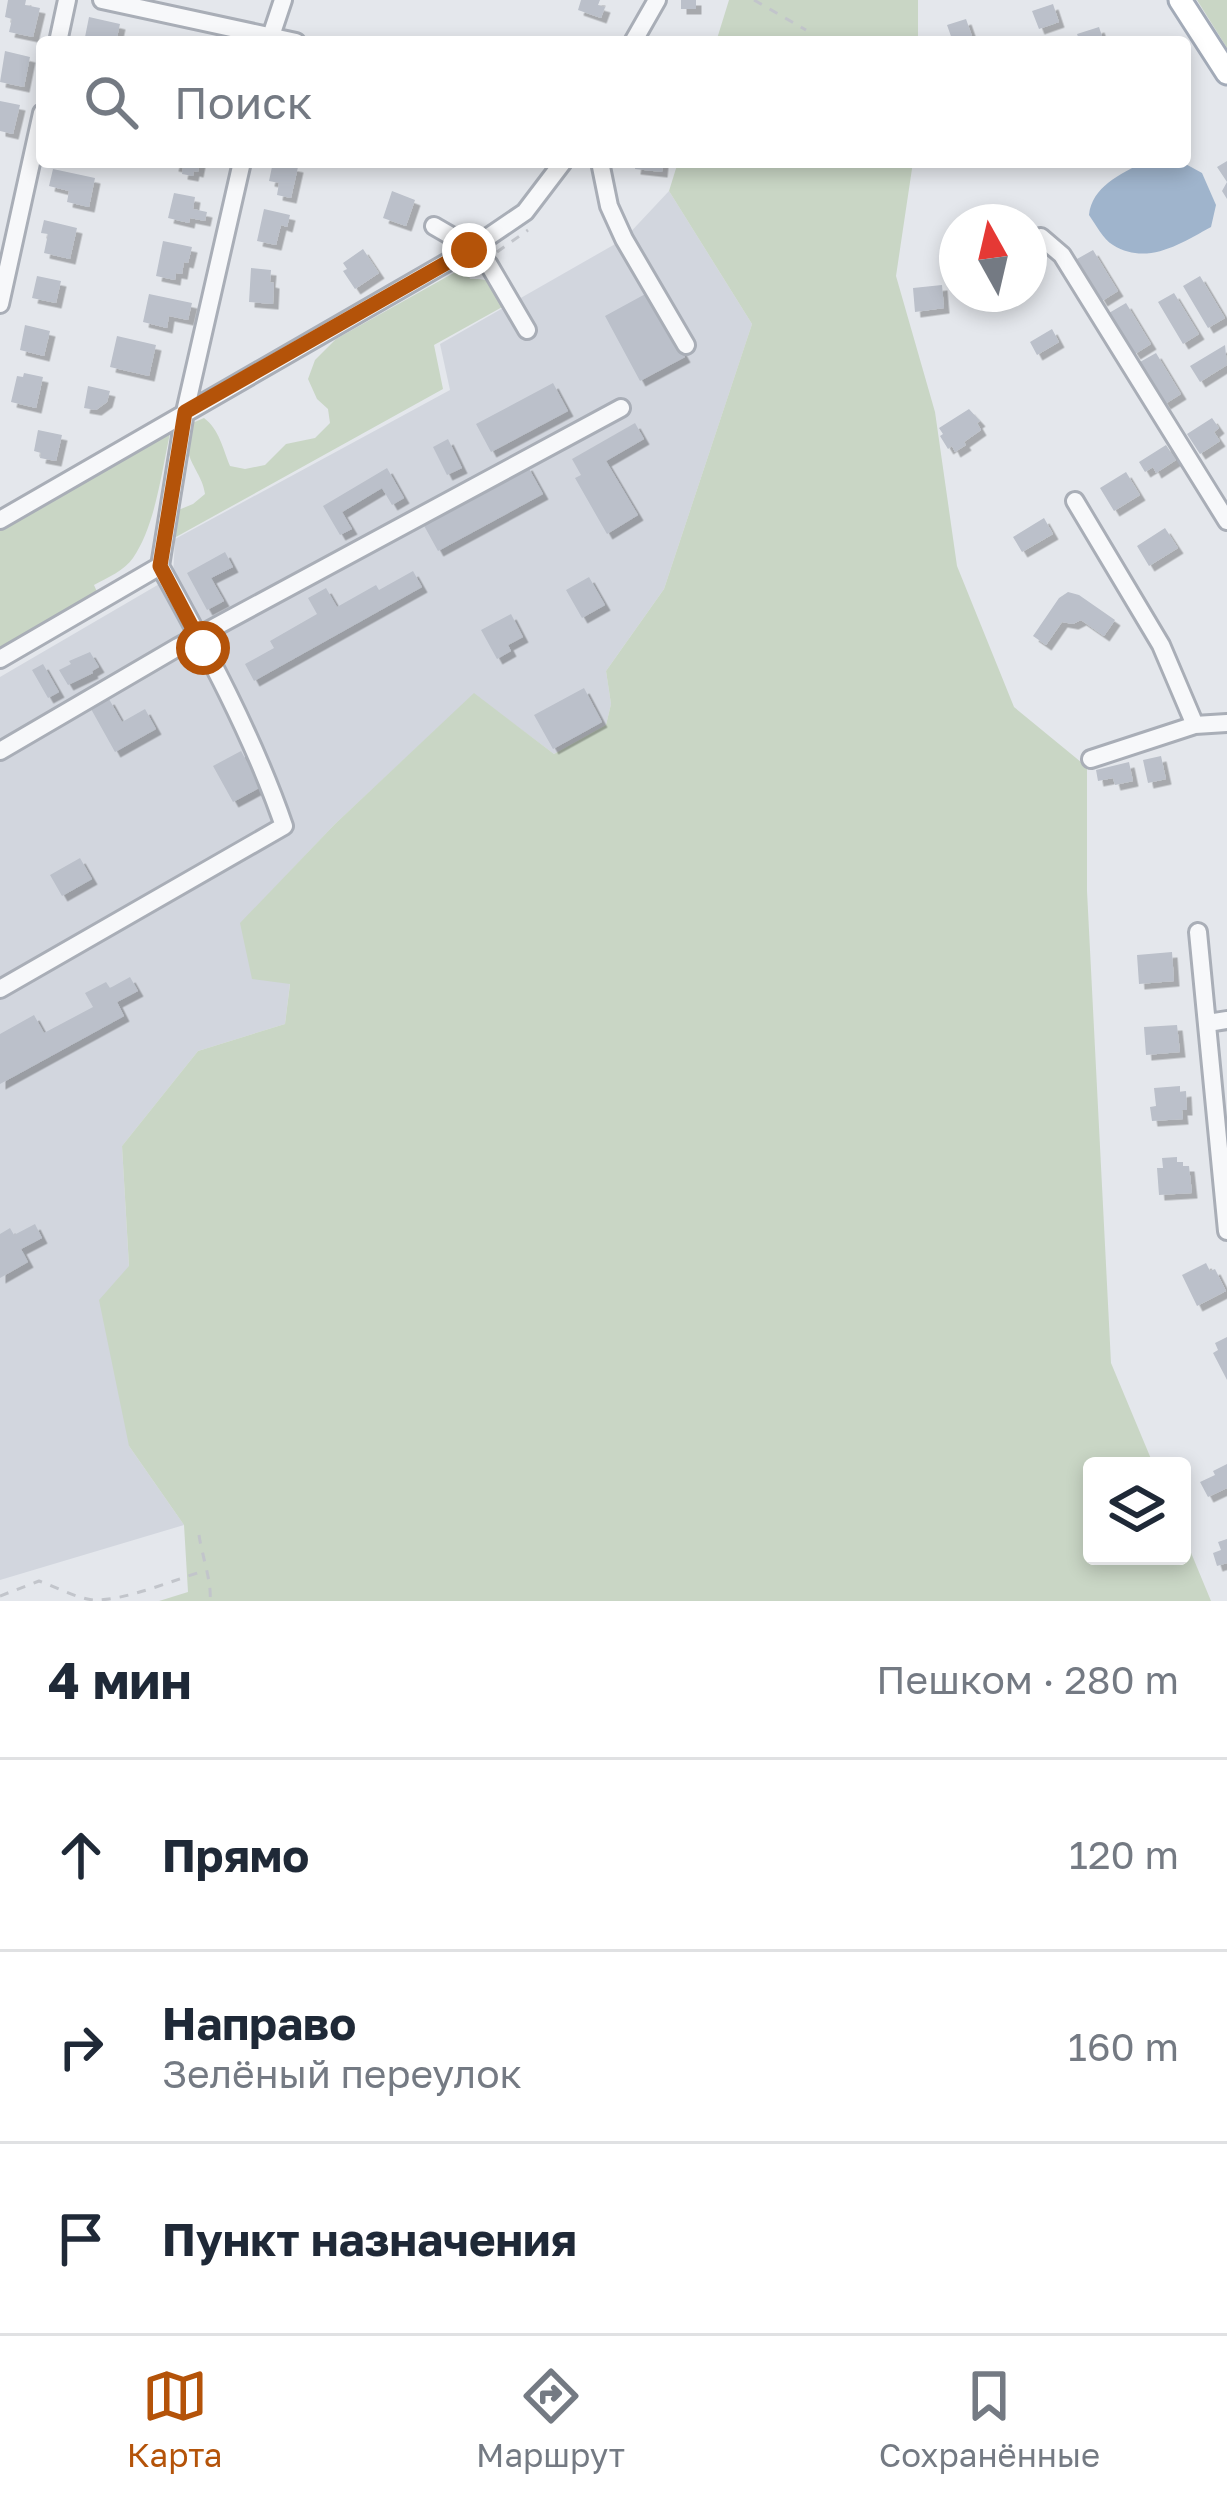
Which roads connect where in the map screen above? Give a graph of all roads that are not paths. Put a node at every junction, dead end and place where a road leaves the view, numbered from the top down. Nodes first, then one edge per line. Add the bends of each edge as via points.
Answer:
1 (67, 0) edge
2 (102, 0) edge
3 (284, 0) edge
4 (657, 0) edge
5 (1180, 0) edge
6 (59, 36) edge
7 (257, 36) edge
8 (271, 36) edge
9 (636, 36) edge
10 (1227, 73) edge
11 (36, 139) edge
12 (241, 168) edge
13 (558, 168) edge
14 (601, 168) edge
15 (434, 226) dead end
16 (1047, 242) edge
17 (472, 248) junction
18 (0, 304) edge
19 (527, 331) dead end
20 (686, 345) dead end
21 (621, 408) dead end
22 (185, 412) junction
23 (0, 495) edge
24 (1075, 501) dead end
25 (5, 517) edge
26 (1227, 521) edge
27 (160, 566) junction
28 (199, 635) junction
29 (0, 659) edge
30 (1227, 723) edge
31 (1196, 724) junction
32 (0, 751) edge
33 (1091, 759) dead end
34 (1198, 932) dead end
35 (0, 989) edge
36 (1227, 1020) edge
37 (1208, 1023) junction
38 (1226, 1225) edge

1 - 6 street
2 - 7 street
3 - 8 street
4 - 9 street
5 - 10 main road
11 - 18 street
12 - 22 street
13 - 17 street via 525,212
14 - 20 street via 609,206
15 - 17 street
16 - 26 street
17 - 19 street
17 - 22 street
21 - 28 street
22 - 25 street
22 - 27 street
23 - 25 street
24 - 31 street via 1161,645
27 - 28 street
27 - 29 street
28 - 32 street
28 - 35 street via 284,826
30 - 31 street
31 - 33 street
34 - 37 street
36 - 37 street
37 - 38 street

